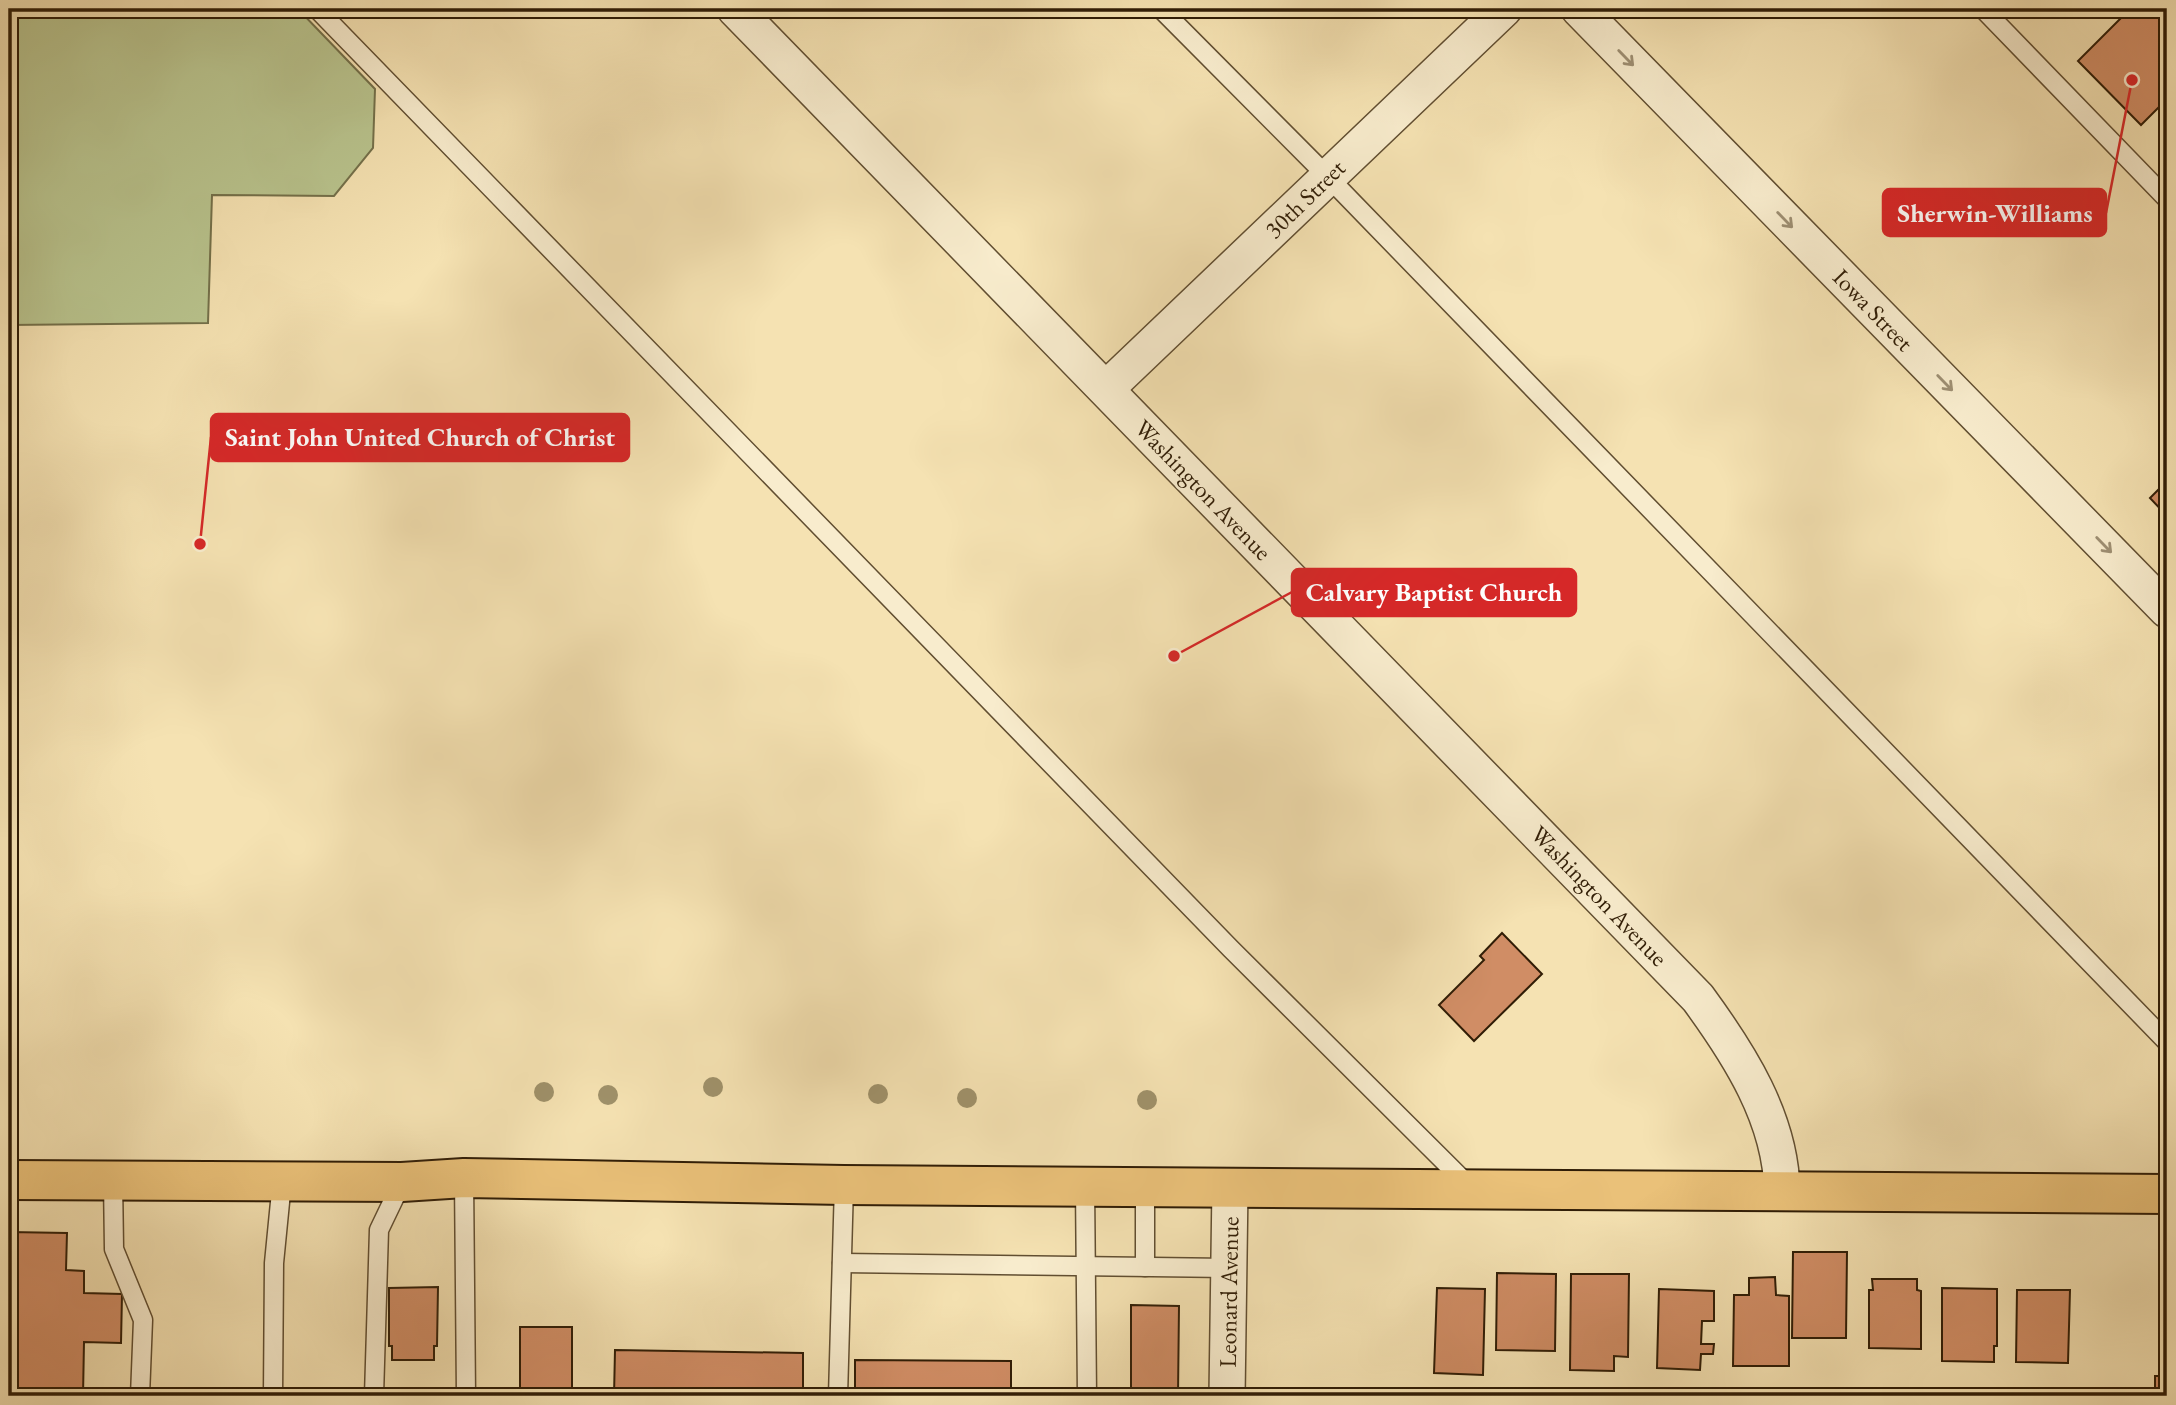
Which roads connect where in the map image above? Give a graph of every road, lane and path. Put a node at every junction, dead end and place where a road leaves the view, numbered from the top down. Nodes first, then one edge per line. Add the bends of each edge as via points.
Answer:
1 (317, 9) edge
2 (735, 9) edge
3 (1161, 9) edge
4 (1504, 9) edge
5 (1578, 9) edge
6 (1983, 9) edge
7 (1328, 177) junction
8 (2167, 199) edge
9 (1106, 390) junction
10 (2167, 610) edge
11 (2167, 1042) edge
12 (464, 1178) junction
13 (9, 1180) edge
14 (113, 1180) junction
15 (282, 1182) junction
16 (402, 1182) junction
17 (844, 1185) junction
18 (1085, 1186) junction
19 (1145, 1187) junction
20 (1230, 1187) junction
21 (1472, 1189) junction
22 (1782, 1191) junction
23 (2167, 1194) edge
24 (842, 1263) junction
25 (1086, 1266) junction
26 (1145, 1267) junction
27 (1229, 1268) junction
28 (140, 1396) edge
29 (272, 1396) edge
30 (374, 1396) edge
31 (466, 1396) edge
32 (838, 1396) edge
33 (1087, 1396) edge
34 (1227, 1396) edge

1 - 21 lane via 1231,949
2 - 9 street, Washington Avenue
3 - 7 lane
4 - 7 street, 30th Street
5 -> 10 street, Iowa Street
6 - 8 lane
7 - 9 street, 30th Street
7 - 11 lane
9 - 22 street, Washington Avenue via 1698,998 1750,1076 1772,1132
12 - 16 main road
12 - 17 main road
12 - 31 lane
13 - 14 main road
14 - 15 main road
14 - 28 lane via 114,1250 143,1320
15 - 16 main road
15 - 29 lane via 274,1263
16 - 30 lane via 379,1230
17 - 18 main road
17 - 24 lane
18 - 19 main road
18 - 25 lane
19 - 20 main road
19 - 26 lane
20 - 21 main road
20 - 27 street, Leonard Avenue
21 - 22 main road
22 - 23 main road
24 - 25 lane
24 - 32 lane
25 - 26 lane
25 - 33 lane
26 - 27 lane
27 - 34 street, Leonard Avenue

